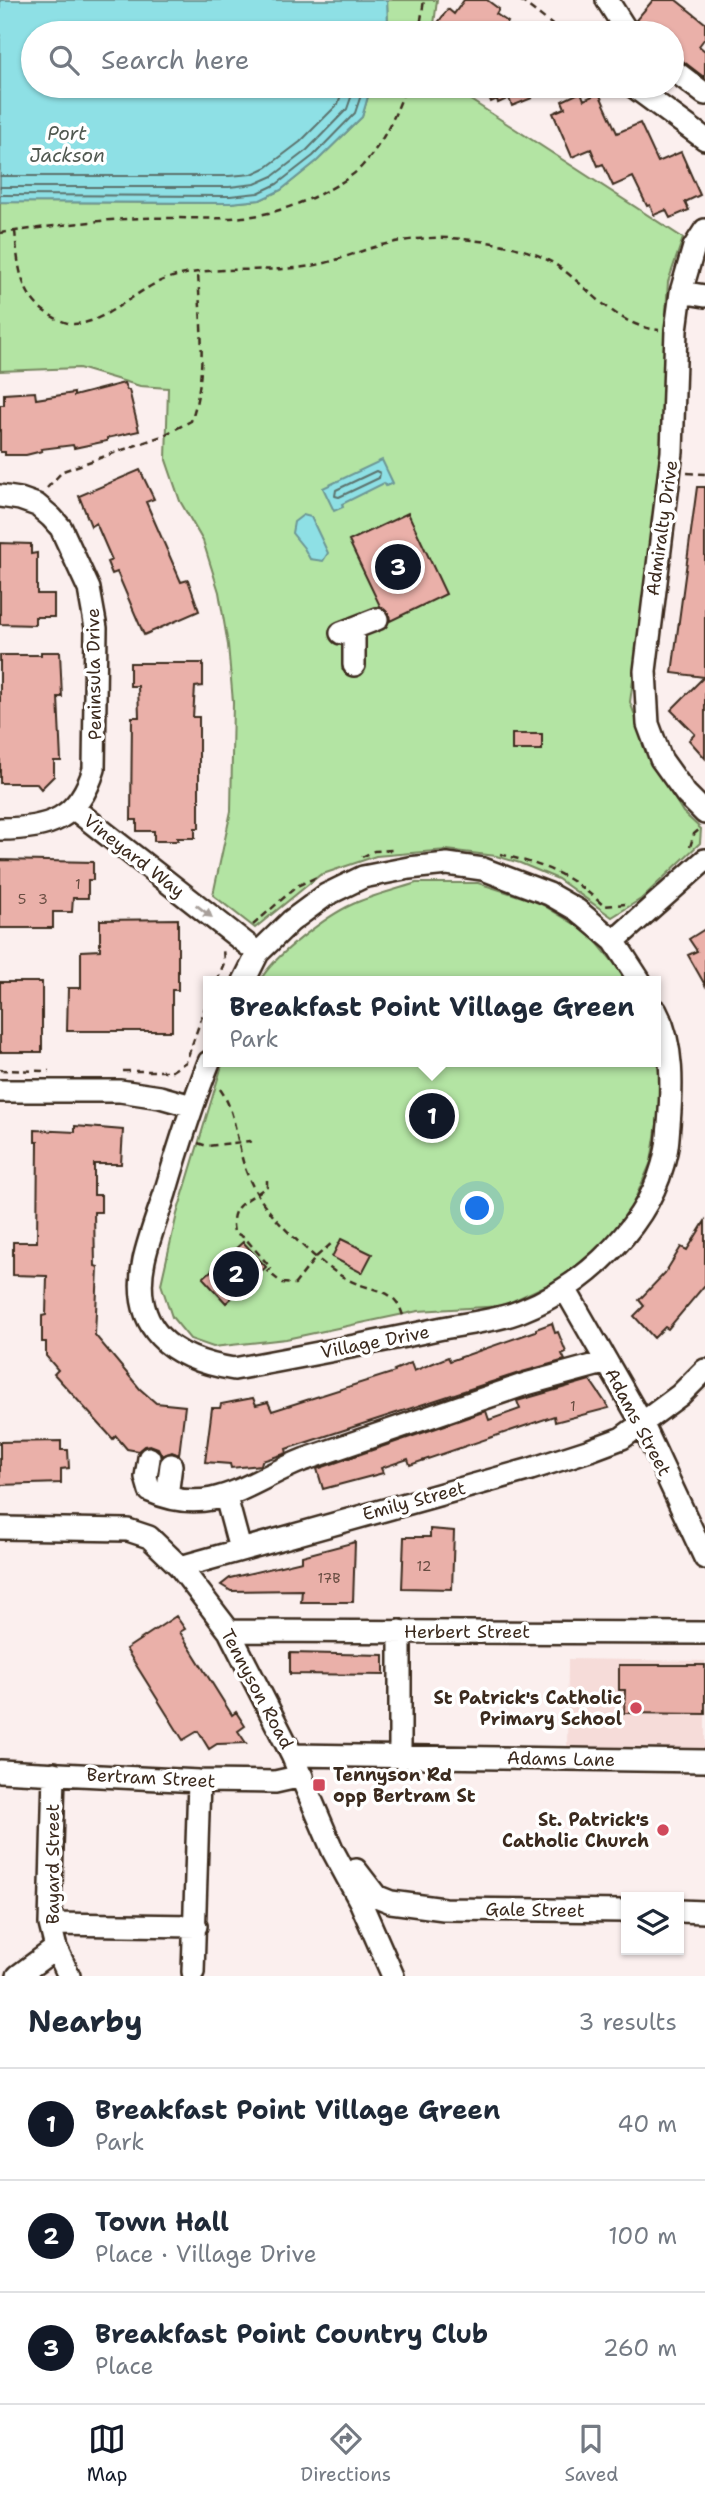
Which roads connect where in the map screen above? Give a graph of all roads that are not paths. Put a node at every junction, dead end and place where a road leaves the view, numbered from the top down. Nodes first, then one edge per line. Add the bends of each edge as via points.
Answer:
1 (607, 0) edge
2 (620, 21) edge
3 (684, 78) edge
4 (705, 94) edge
5 (650, 98) edge
6 (705, 139) edge
7 (705, 230) edge
8 (681, 292) junction
9 (705, 296) edge
10 (0, 496) edge
11 (377, 619) dead end
12 (354, 665) dead end
13 (73, 808) junction
14 (705, 813) edge
15 (0, 829) edge
16 (705, 860) edge
17 (614, 941) junction
18 (258, 953) junction
19 (246, 976) edge
20 (637, 976) edge
21 (661, 1023) edge
22 (208, 1067) edge
23 (0, 1090) edge
24 (192, 1106) junction
25 (565, 1289) junction
26 (607, 1362) junction
27 (705, 1370) edge
28 (642, 1423) junction
29 (149, 1458) dead end
30 (171, 1465) dead end
31 (167, 1496) junction
32 (226, 1497) junction
33 (0, 1528) edge
34 (240, 1549) junction
35 (705, 1558) edge
36 (180, 1567) junction
37 (229, 1631) junction
38 (400, 1632) junction
39 (705, 1633) edge
40 (292, 1755) junction
41 (400, 1757) junction
42 (705, 1761) edge
43 (0, 1771) edge
44 (54, 1773) junction
45 (302, 1776) junction
46 (200, 1781) junction
47 (365, 1895) junction
48 (621, 1911) edge
49 (684, 1911) edge
50 (705, 1912) edge
51 (50, 1924) junction
52 (196, 1926) junction
53 (56, 1948) junction
54 (193, 1972) dead end
55 (18, 1976) edge
56 (69, 1976) edge
57 (393, 1976) edge

1 - 2 street
3 - 4 street
5 - 6 street
7 - 8 street, Admiralty Drive via 694,247
8 - 9 street
8 - 14 street, Admiralty Drive via 672,452 647,641 645,700 660,760
10 - 13 street, Peninsula Drive via 37,505 61,528 94,608 94,769 89,786
11 - 12 street via 347,631
13 - 15 street, Vineyard Way via 41,827
13 -> 18 street, Vineyard Way
16 - 17 street
17 - 18 street via 549,894 483,869 447,864 363,877 326,895
17 - 20 street
18 - 19 street
21 - 25 street, Village Drive via 672,1086 660,1172 626,1234
22 - 24 street, Village Drive
23 - 24 street via 120,1091
24 - 25 street, Village Drive via 144,1259 141,1293 146,1316 158,1335 193,1360 234,1369 408,1336 520,1312
25 - 26 street, Adams Street
26 - 28 street, Adams Street
26 - 32 street via 526,1384 303,1460
27 - 28 street
28 - 34 street, Emily Street via 622,1438 531,1469
28 - 35 street, Adams Street
29 - 31 street via 147,1485 150,1491
30 - 31 street
31 - 32 street via 197,1501
32 - 34 street
33 - 36 street, Tennyson Road via 128,1530 149,1537
34 - 36 street, Emily Street
36 - 37 street, Tennyson Road
37 - 38 street, Herbert Street
37 - 40 street, Tennyson Road
38 - 39 street, Herbert Street
38 - 41 street
40 - 41 street, Adams Lane
40 - 45 street, Tennyson Road
41 - 42 street, Adams Lane
43 - 44 street, Bertram Street
44 - 46 street, Bertram Street
44 - 51 street, Bayard Street
45 - 46 street, Bertram Street via 275,1782
45 - 47 street, Tennyson Road via 333,1851
46 - 52 street
47 - 48 street, Gale Street via 377,1911 410,1916 444,1909
47 - 57 street, Tennyson Road
49 - 50 street
51 - 52 street
51 - 53 street, Bayard Street
52 - 54 street
53 - 55 street, Bayard Street
53 - 56 street

